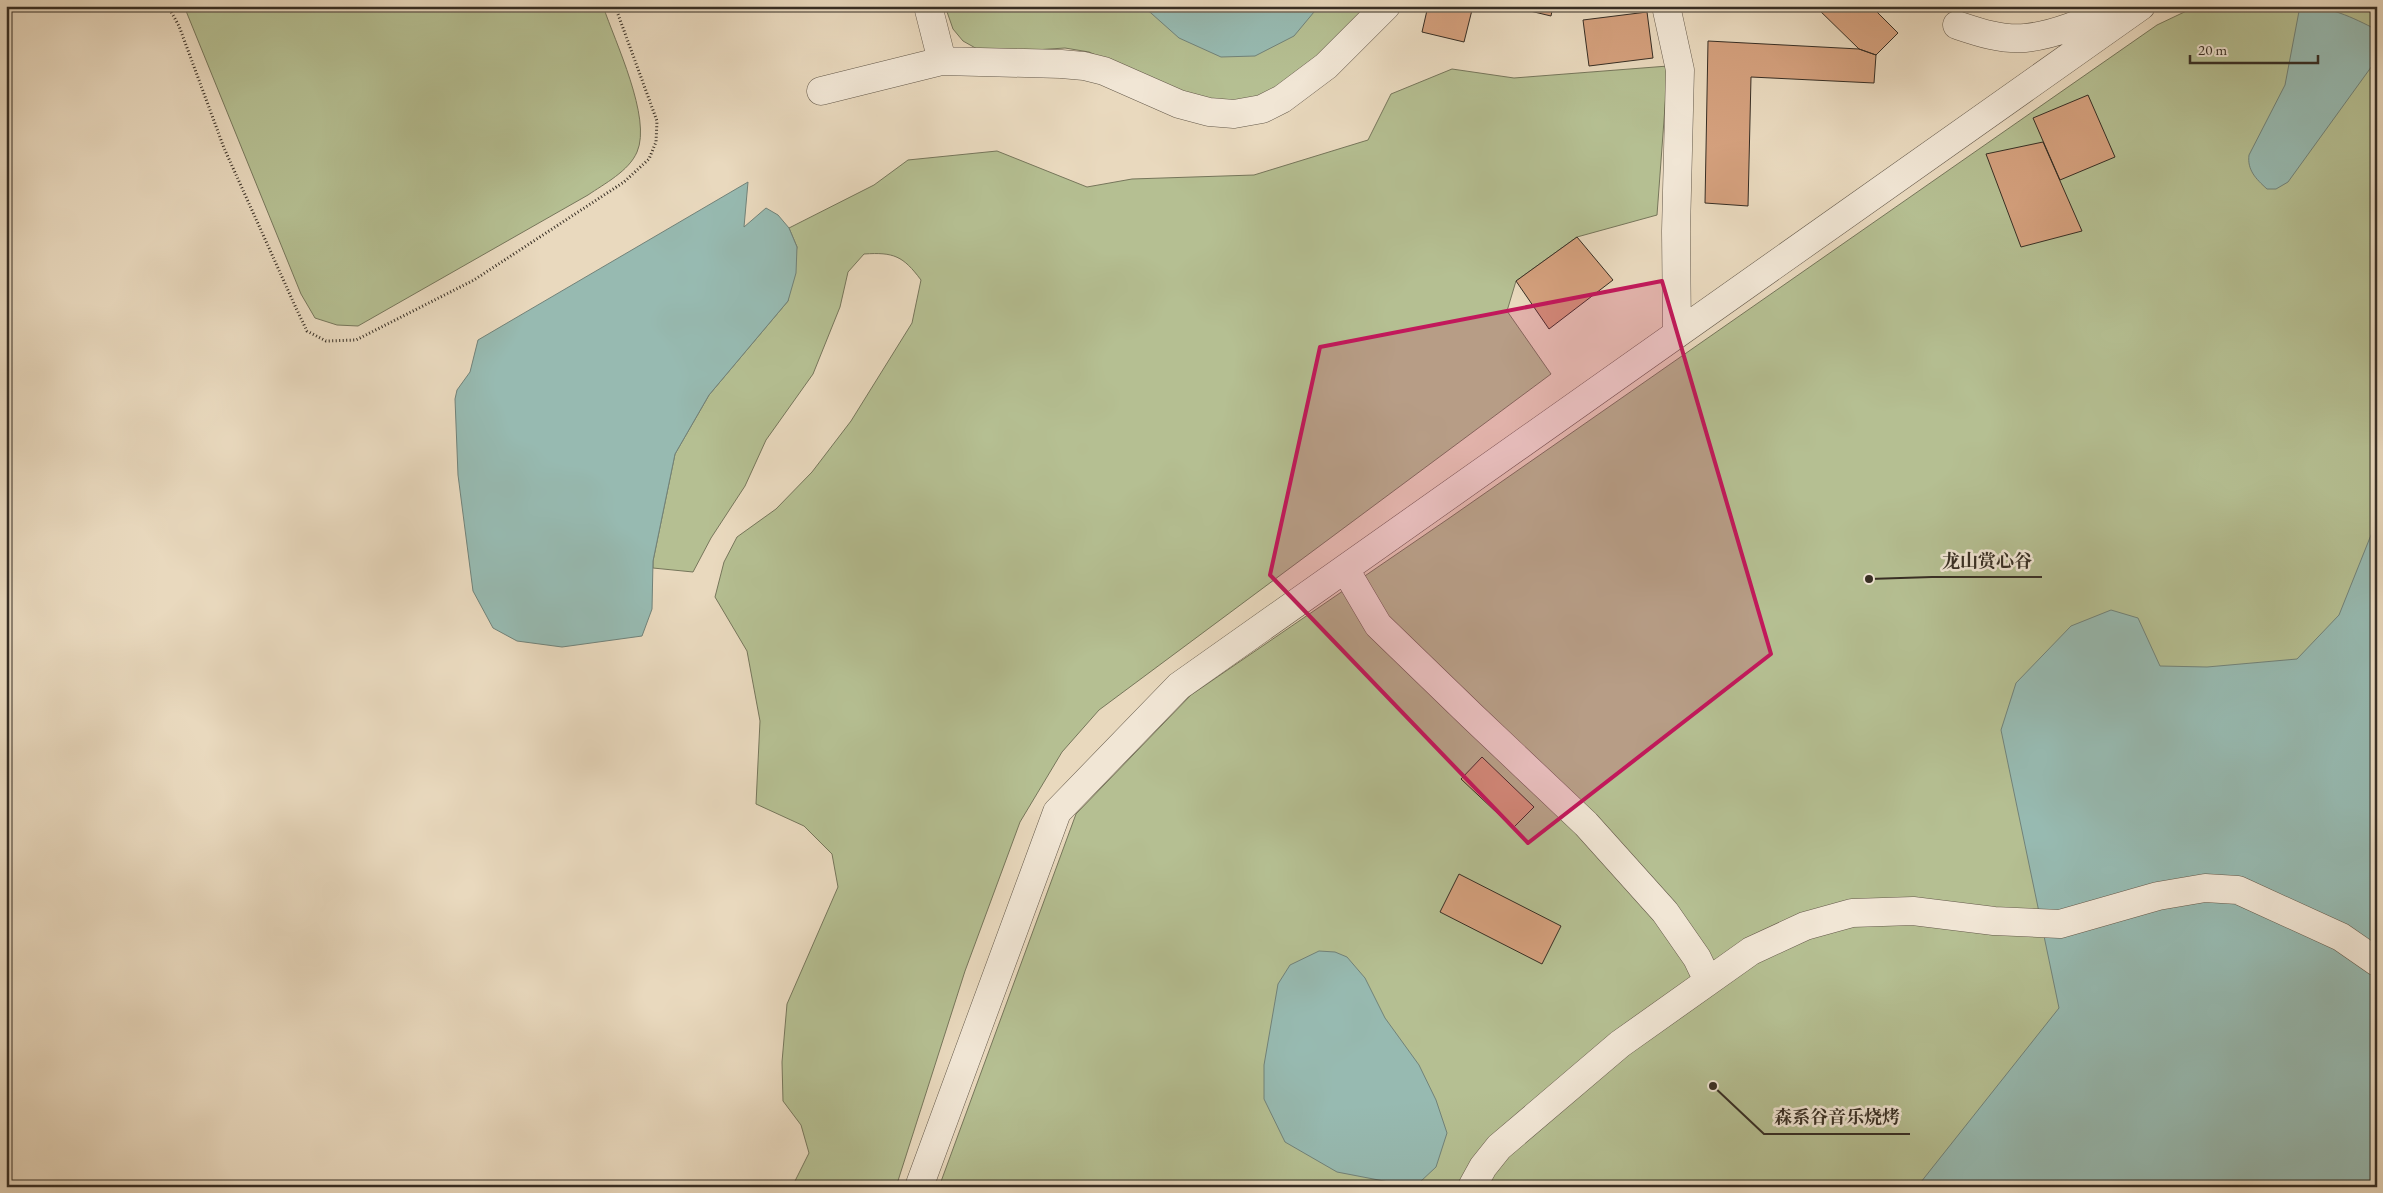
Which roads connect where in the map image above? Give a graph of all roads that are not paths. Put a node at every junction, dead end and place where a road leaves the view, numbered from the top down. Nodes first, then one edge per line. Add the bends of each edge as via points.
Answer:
1 (928, 6) edge
2 (1386, 6) edge
3 (1666, 6) edge
4 (2121, 6) edge
5 (2141, 6) edge
6 (1956, 25) dead end
7 (942, 61) junction
8 (821, 91) dead end
9 (1677, 334) junction
10 (1345, 569) junction
11 (2377, 962) edge
12 (1708, 981) junction
13 (919, 1187) edge
14 (1472, 1187) edge

1 - 7 street
2 - 7 street via 1326,66 1282,98 1262,109 1234,114 1209,112 1179,104 1104,71 1084,66
3 - 9 street via 1680,70
4 - 6 street via 2048,33 2024,38 2004,38
5 - 9 street
7 - 8 street
9 - 10 street
10 - 12 street via 1378,624 1586,824 1665,912 1697,958
10 - 13 street via 1179,686 1057,812
11 - 12 street via 2342,938 2271,904 2238,890 2205,888 2158,896 2060,924 1913,911 1852,913 1805,926 1751,951
12 - 14 street via 1620,1044 1500,1148 1483,1167

